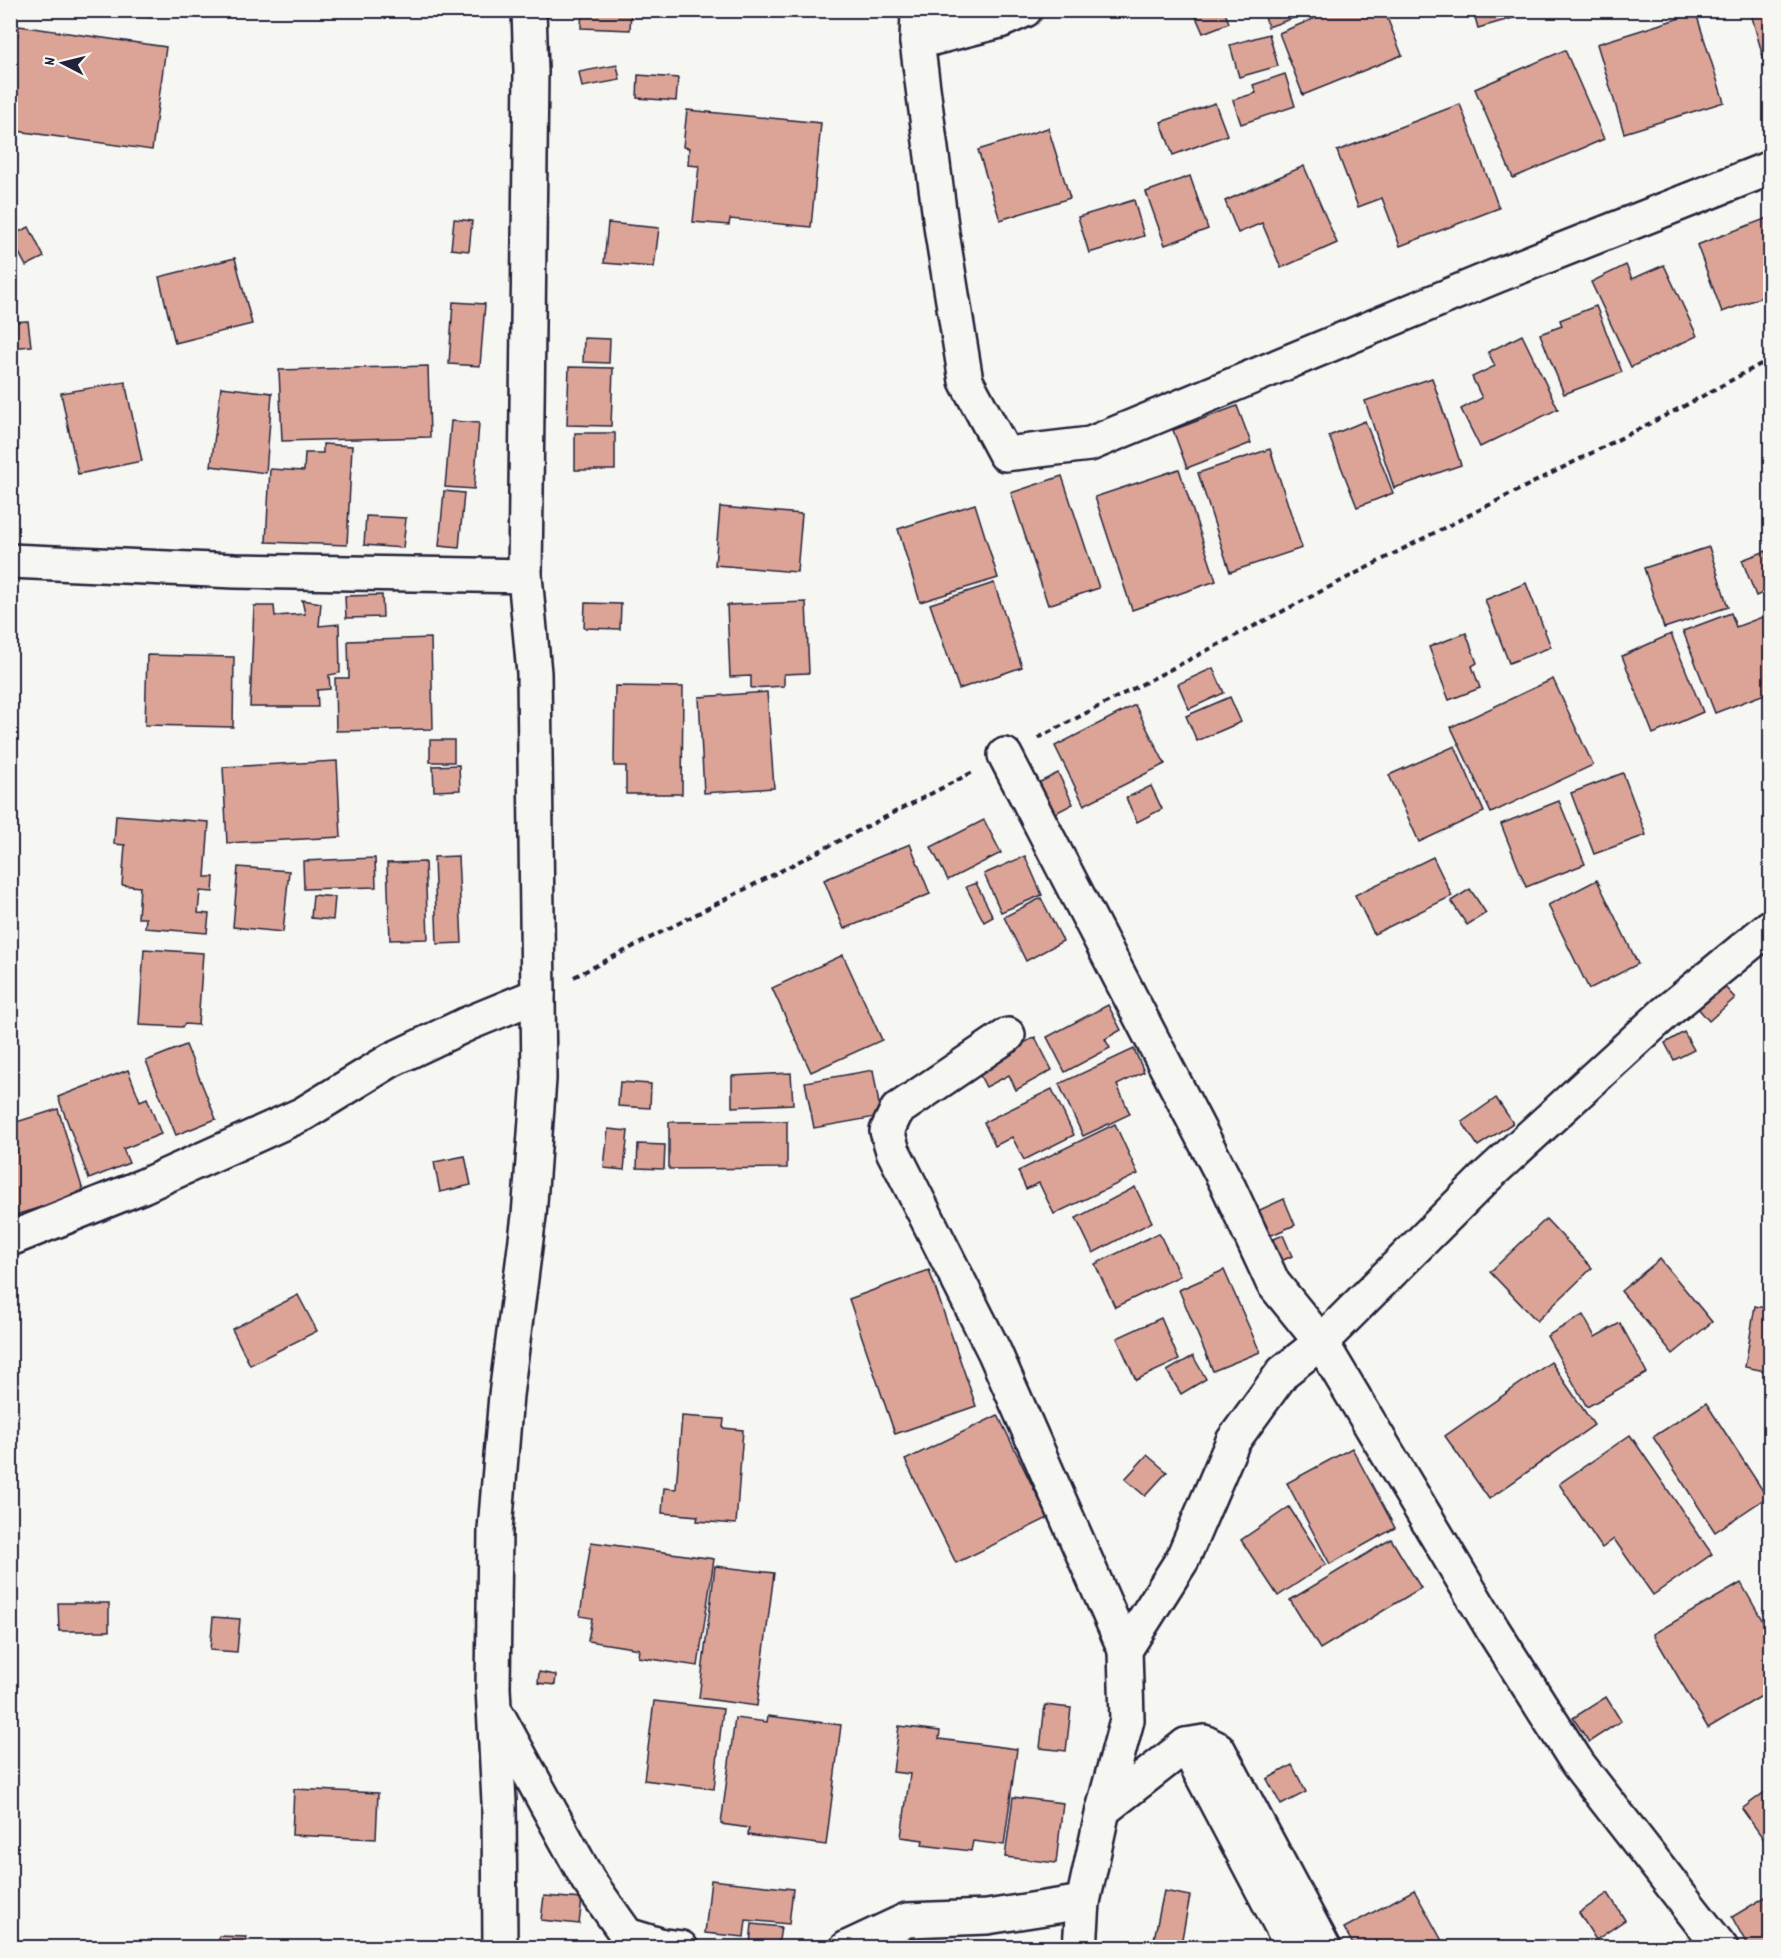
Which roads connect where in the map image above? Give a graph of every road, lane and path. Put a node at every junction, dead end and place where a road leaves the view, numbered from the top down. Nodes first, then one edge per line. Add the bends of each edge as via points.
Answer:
1 (529, 10) edge
2 (1025, 10) edge
3 (917, 26) edge
4 (1770, 168) edge
5 (1770, 359) edge
6 (10, 561) edge
7 (525, 576) junction
8 (1005, 755) junction
9 (1770, 927) edge
10 (538, 995) junction
11 (1008, 1035) dead end
12 (10, 1239) edge
13 (1321, 1342) junction
14 (1125, 1650) junction
15 (494, 1709) junction
16 (1185, 1745) junction
17 (1103, 1810) junction
18 (1083, 1902) junction
19 (500, 1947) edge
20 (681, 1947) edge
21 (847, 1947) edge
22 (1080, 1947) edge
23 (1293, 1947) edge
24 (1324, 1947) edge
25 (1722, 1947) edge

1 - 7 street
2 - 3 street via 1000,21
3 - 4 street via 942,233 966,381 1005,454 1090,444
5 - 8 path
6 - 7 street via 235,571
7 - 10 street via 534,673
8 - 10 path
8 - 13 street via 1229,1188 1273,1283
9 - 13 street via 1665,1012 1485,1178
10 - 12 street via 391,1060 303,1114 143,1186
10 - 15 street via 539,1079 529,1216 506,1395 495,1530
11 - 14 street via 897,1110 887,1131 893,1151 994,1351
13 - 14 street via 1283,1372 1233,1441 1182,1560
13 - 25 street via 1578,1764
14 - 17 street via 1127,1720
15 - 19 street
15 - 20 street via 588,1880 627,1935
16 - 17 street
16 - 23 street
16 - 24 street via 1204,1742 1218,1749
17 - 18 street
18 - 21 street via 987,1917 907,1920
18 - 22 street

